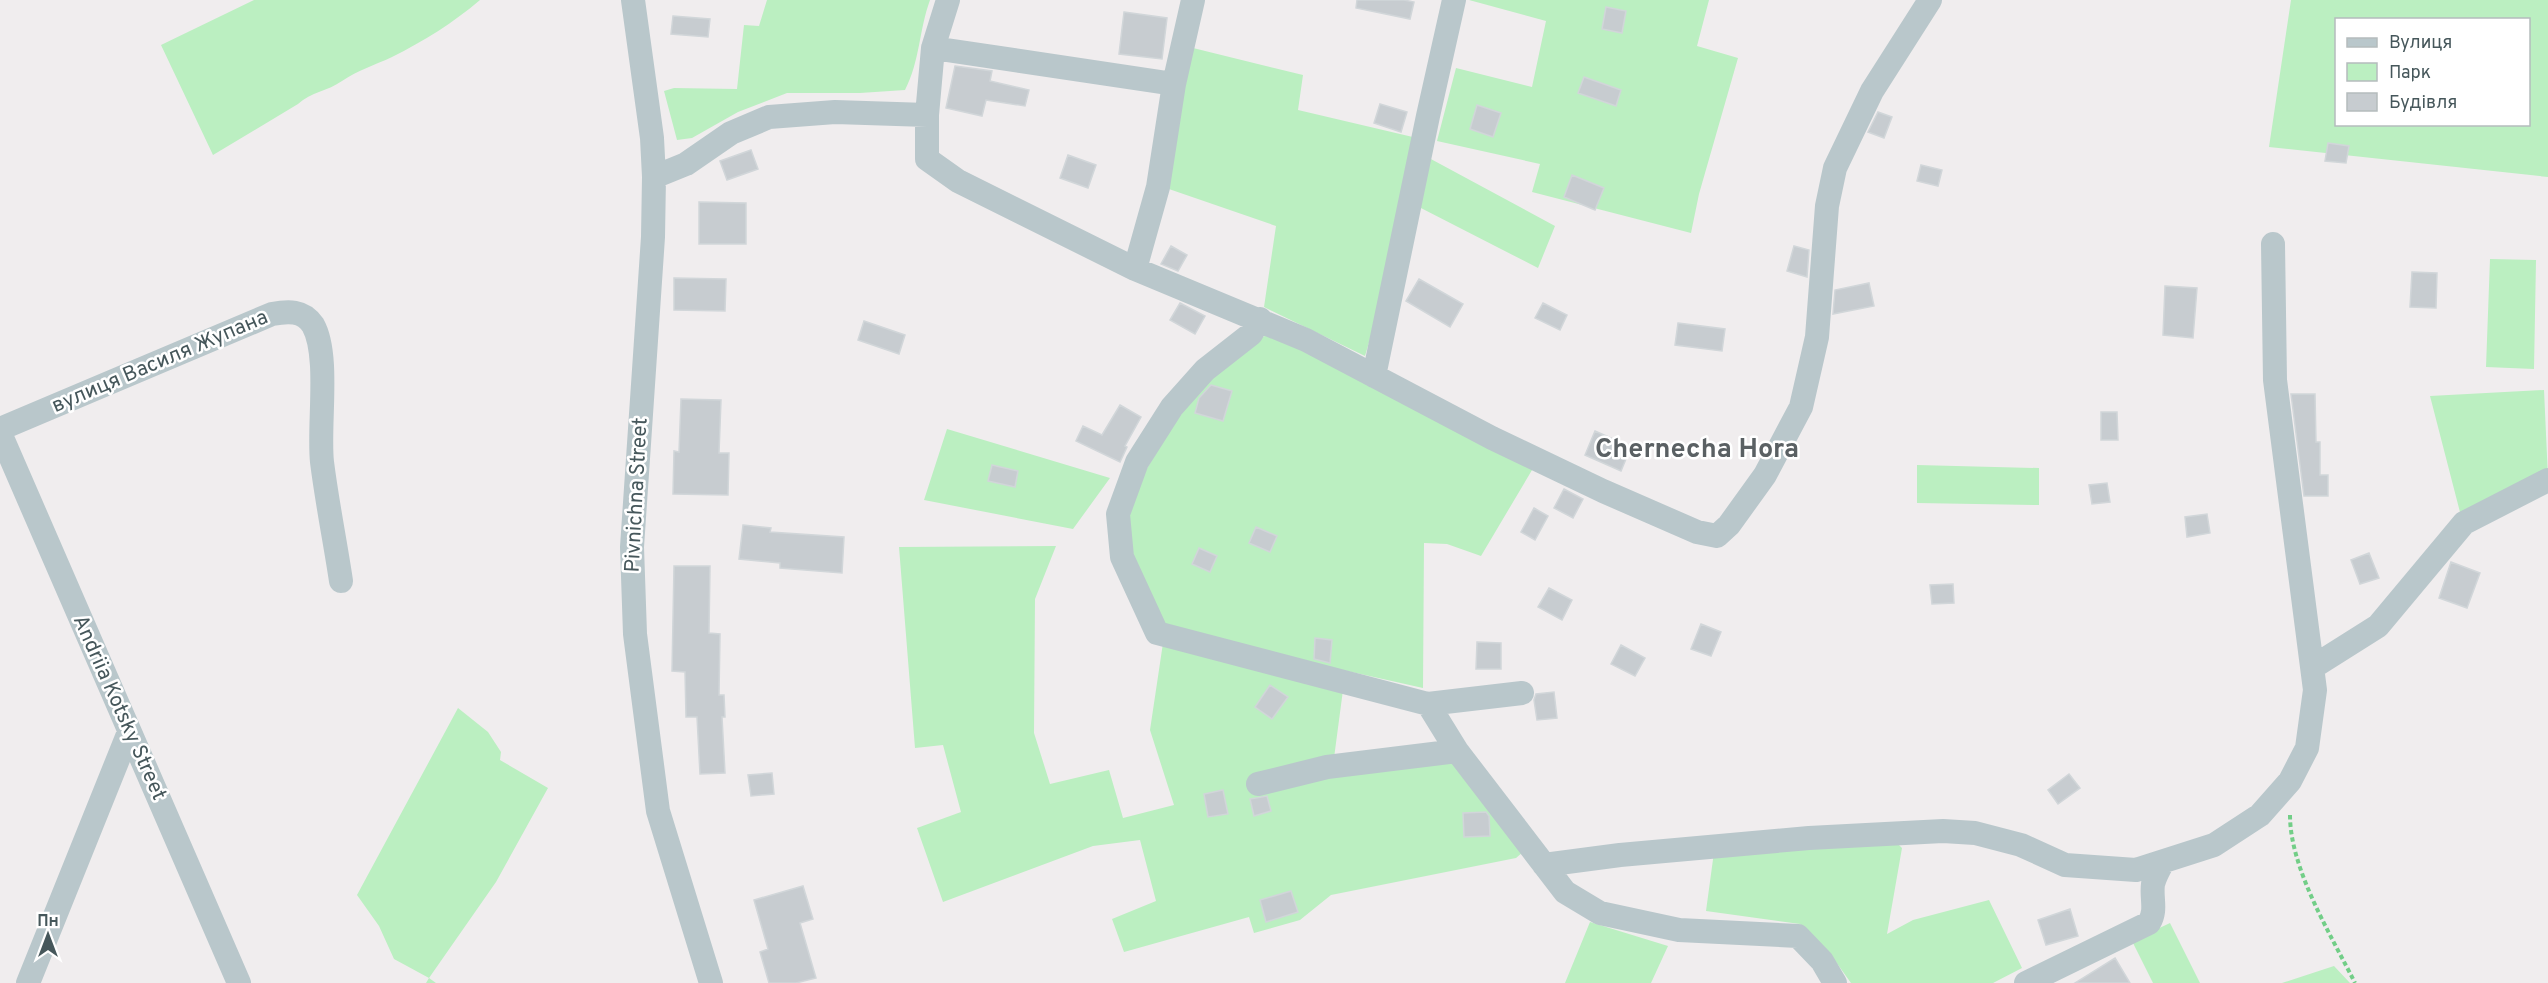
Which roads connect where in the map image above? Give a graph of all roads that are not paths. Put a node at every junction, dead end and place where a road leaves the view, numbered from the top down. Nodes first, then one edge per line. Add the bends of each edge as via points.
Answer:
1 (633, 0) edge
2 (948, 0) edge
3 (1193, 0) edge
4 (1455, 0) edge
5 (1930, 0) edge
6 (933, 48) junction
7 (1174, 84) junction
8 (927, 115) junction
9 (654, 177) junction
10 (2274, 244) dead end
11 (1135, 269) junction
12 (1260, 319) junction
13 (1374, 376) junction
14 (0, 431) edge
15 (2548, 480) edge
16 (341, 581) dead end
17 (2313, 668) junction
18 (1522, 693) dead end
19 (1428, 704) junction
20 (129, 732) junction
21 (1457, 751) junction
22 (1258, 784) dead end
23 (2163, 862) junction
24 (1544, 865) junction
25 (28, 983) edge
26 (239, 983) edge
27 (711, 983) edge
28 (1835, 983) edge
29 (2026, 983) edge

1 - 9 street, Pivnichna Street
2 - 6 street
3 - 7 street
4 - 13 street
5 - 13 street via 1872,91 1835,168 1827,206 1817,337 1801,407 1765,475 1717,536 1696,532 1603,491
6 - 7 street
6 - 8 street
7 - 11 street via 1158,187
8 - 9 street via 835,112 769,117 731,133 686,164
8 - 11 street via 927,159 958,181
9 - 27 street, Pivnichna Street via 632,548 635,634 658,811
10 - 17 street via 2275,380
11 - 12 street
12 - 13 street
12 - 19 street via 1251,334 1205,370 1172,407 1137,462 1118,514 1122,557 1157,633
14 - 16 street, вулиця Василя Жупана via 272,314 302,314 312,324 321,356 322,461
14 - 20 street, Andriia Kotsky Street
15 - 17 street via 2464,523 2378,626
17 - 23 street via 2315,690 2307,747 2290,781 2260,814 2214,845
18 - 19 street
19 - 21 street
20 - 25 street
20 - 26 street, Andriia Kotsky Street
21 - 22 street via 1327,767
21 - 24 street
23 - 24 street via 2136,870 2065,865 2021,845 1975,833 1943,831 1809,838
23 - 29 street via 2153,886 2154,914 2149,923
24 - 28 street via 1565,892 1600,913 1679,930 1798,936 1822,961

